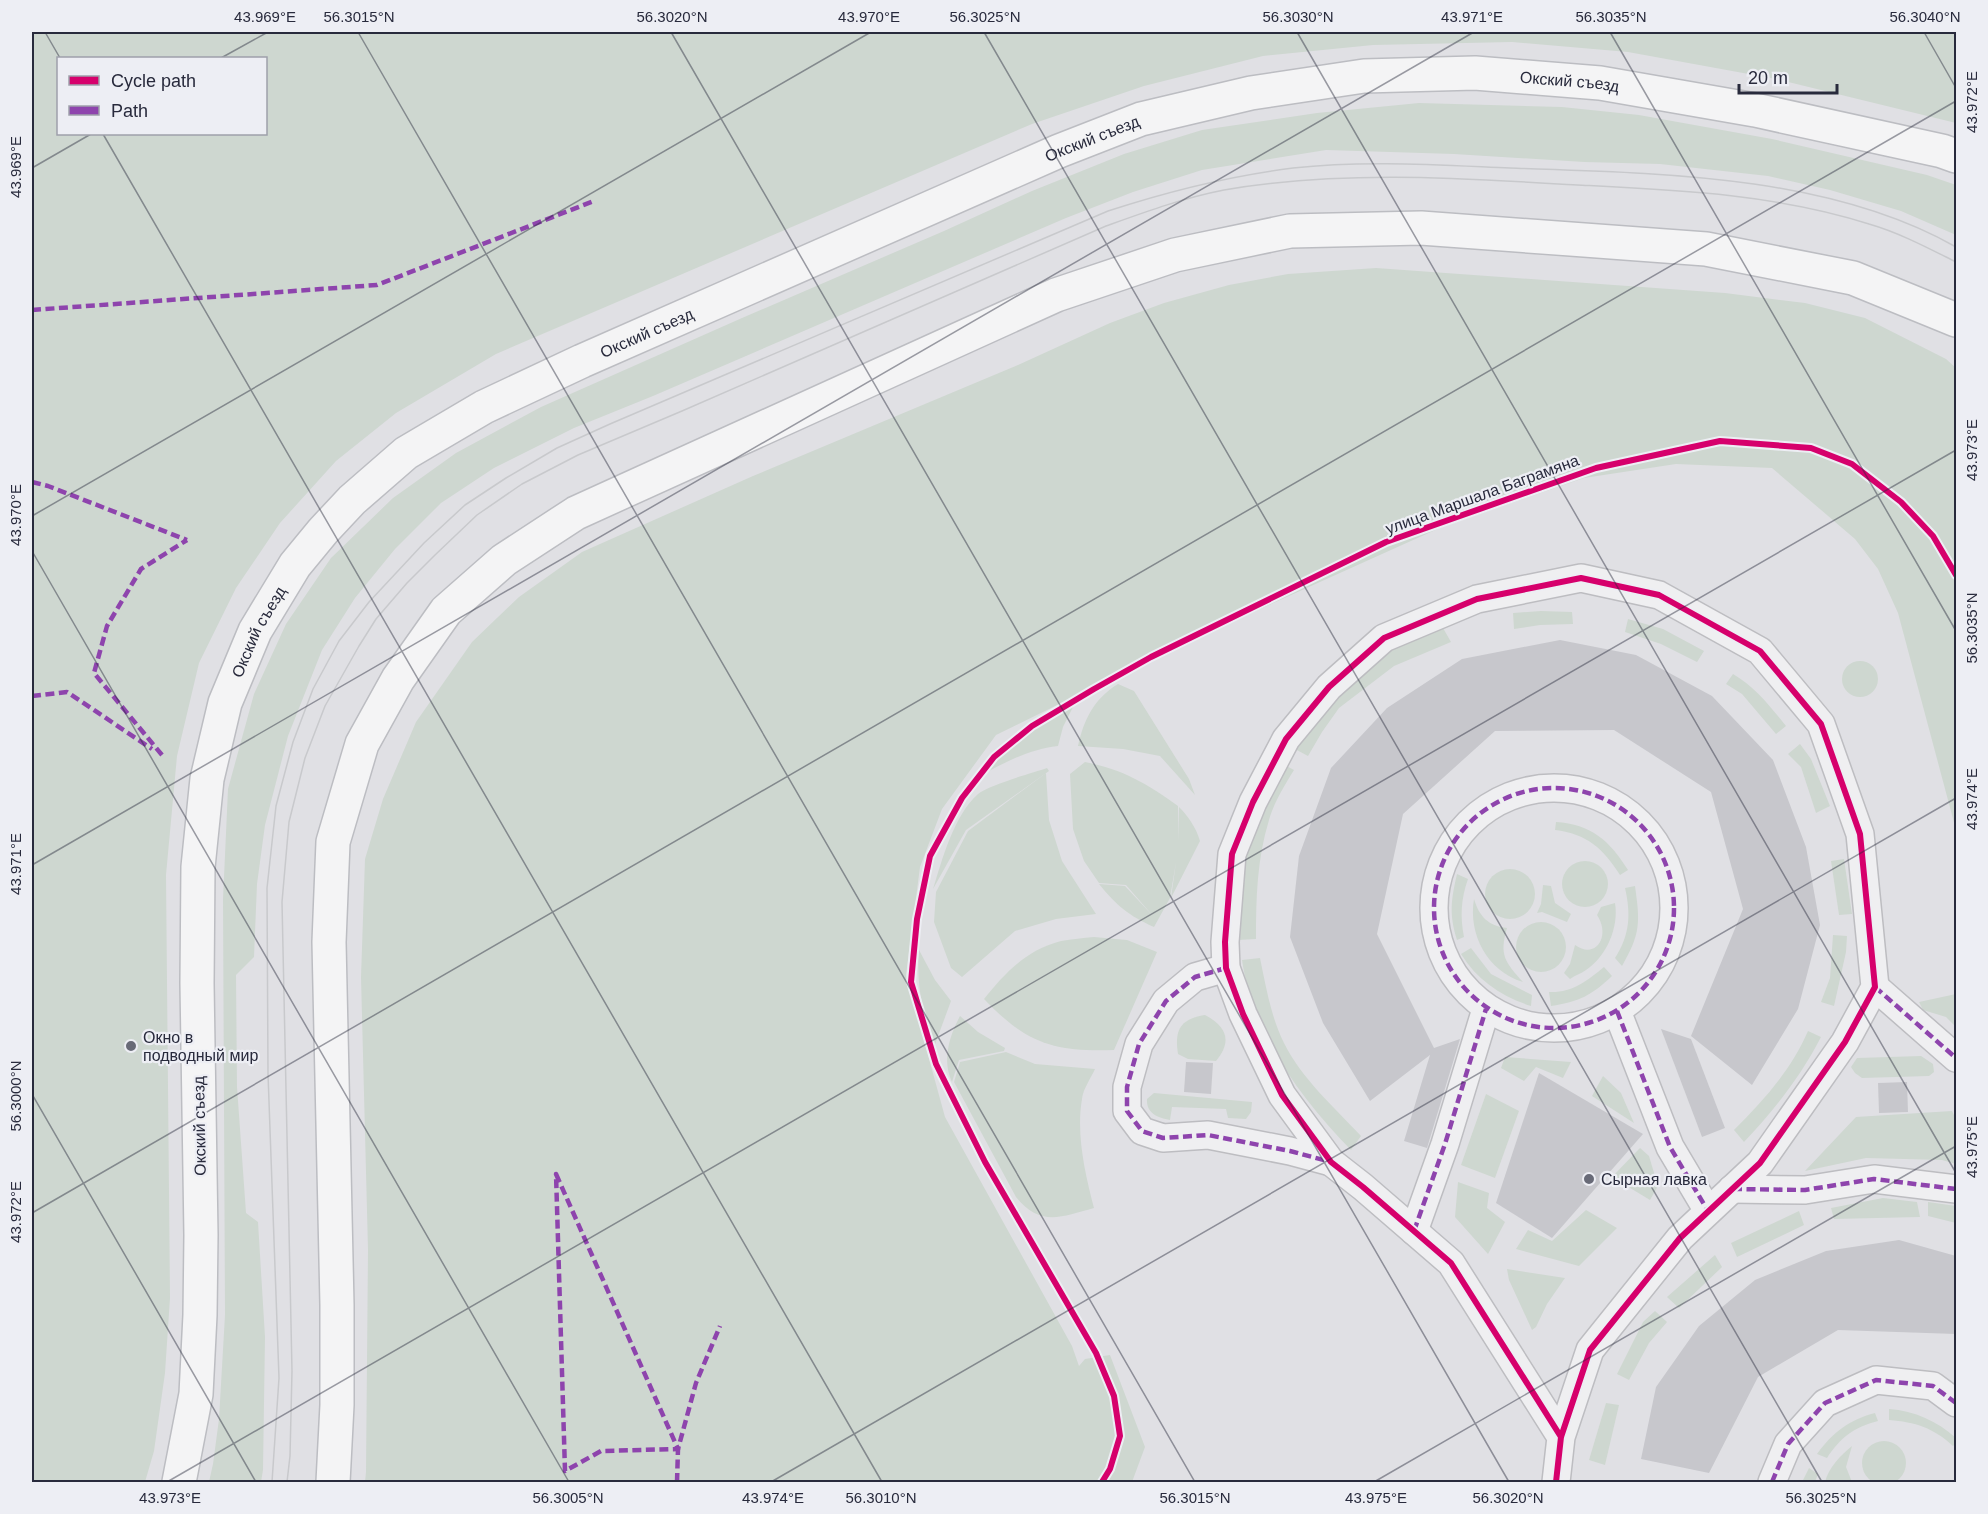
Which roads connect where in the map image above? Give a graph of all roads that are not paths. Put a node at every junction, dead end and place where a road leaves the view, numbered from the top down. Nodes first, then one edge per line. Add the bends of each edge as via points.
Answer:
1 (1956, 156) edge
2 (1956, 320) edge
3 (1226, 968) junction
4 (1875, 987) junction
5 (1486, 1009) junction
6 (1617, 1011) junction
7 (1956, 1058) edge
8 (1331, 1162) junction
9 (1732, 1189) junction
10 (1956, 1189) edge
11 (1708, 1211) junction
12 (1414, 1231) junction
13 (1956, 1403) edge
14 (1561, 1437) junction
15 (179, 1482) edge
16 (333, 1482) edge
17 (1556, 1482) edge
18 (1772, 1482) edge

1 - 15 main road, Окский съезд via 1755,110 1600,83 1475,73 1364,76 1251,93 1141,119 1059,151 582,361 484,407 406,453 323,531 290,574 255,631 225,703 207,779 198,879 200,1314 196,1394
2 - 16 main road via 1853,278 1706,249 1421,228 1290,231 1175,255 1056,296 576,513 504,560 446,611 398,679 362,744 333,842 329,942 337,1350
3 - 4 street via 1224,942 1232,854 1253,802 1286,739 1329,687 1384,638 1477,599 1581,578 1659,596 1760,651 1821,724 1860,834
3 - 8 street via 1243,1014 1282,1095
3 - 8 street via 1195,977 1166,1001 1139,1044 1127,1087 1127,1111 1142,1131 1163,1138 1208,1135
4 - 7 street
4 - 9 street via 1845,1042 1760,1163
5 - 6 street via 1524,1026 1565,1029 1602,1020
5 - 6 street via 1457,980 1438,944 1433,903 1442,862 1464,827 1496,802 1535,789 1576,789 1612,802 1643,825 1664,858 1675,895 1673,933 1660,969 1635,999
5 - 12 street
6 - 11 street via 1670,1147
8 - 12 street
9 - 10 street via 1805,1190 1875,1179
9 - 11 street
11 - 14 street via 1680,1238 1590,1350
12 - 14 street via 1451,1263
13 - 18 street via 1934,1386 1876,1380 1825,1403 1788,1444
14 - 17 street

